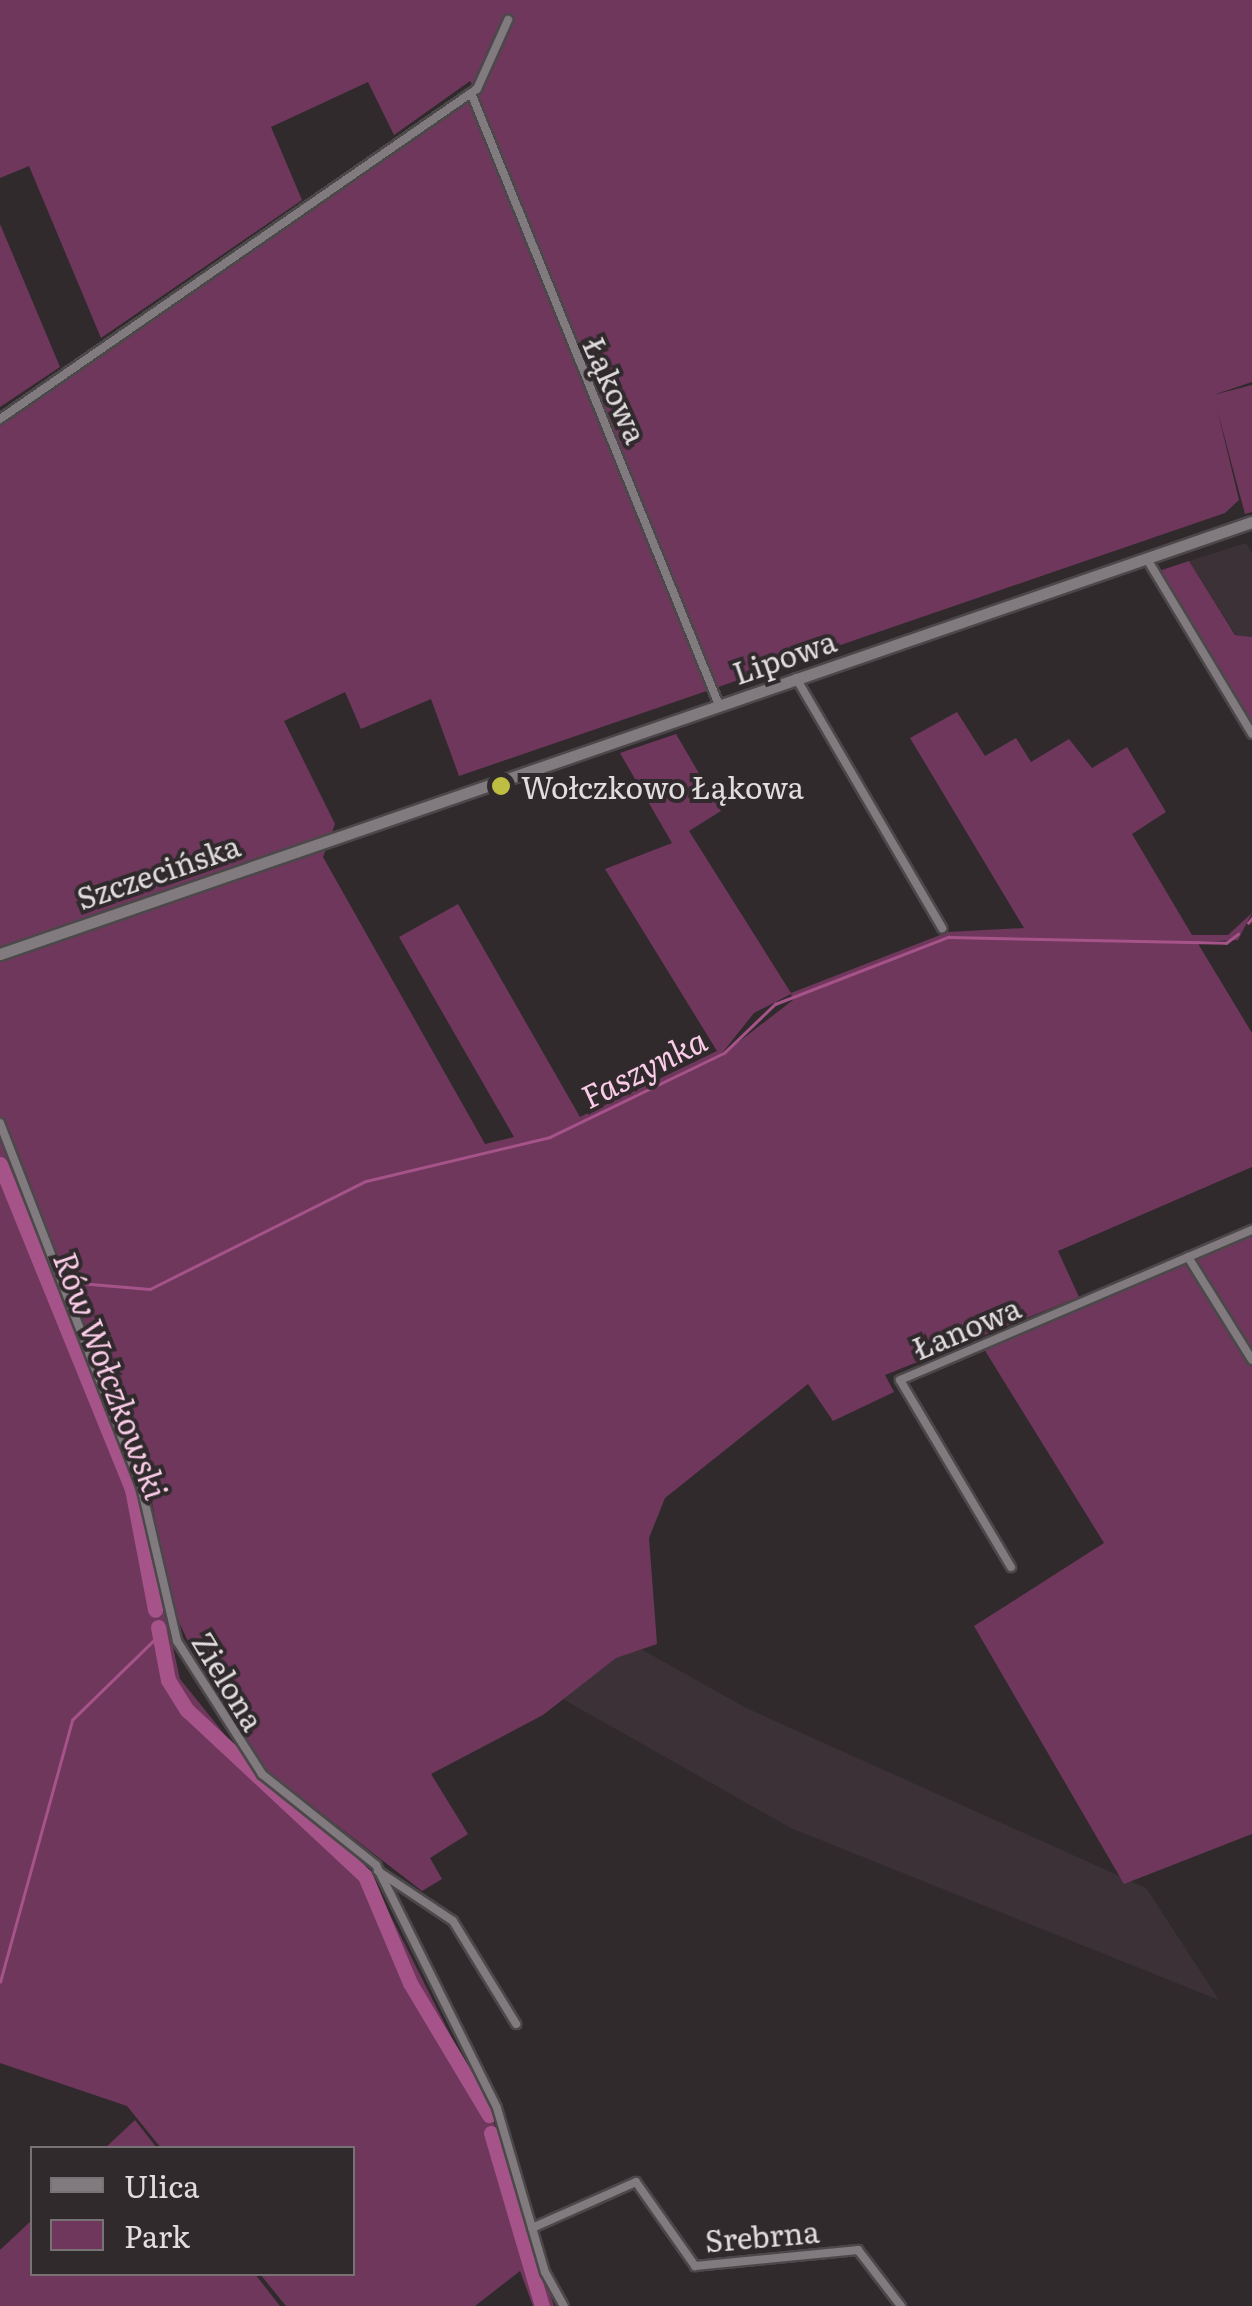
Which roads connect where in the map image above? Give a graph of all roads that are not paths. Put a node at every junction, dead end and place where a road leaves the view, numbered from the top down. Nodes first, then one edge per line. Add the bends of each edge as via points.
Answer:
1 (508, 20) dead end
2 (472, 93) junction
3 (0, 419) edge
4 (1252, 522) edge
5 (1148, 559) junction
6 (796, 678) junction
7 (719, 704) junction
8 (1252, 734) edge
9 (333, 837) joint
10 (942, 928) dead end
11 (0, 954) edge
12 (0, 1123) edge
13 (1250, 1231) edge
14 (1252, 1242) edge
15 (1188, 1257) junction
16 (1252, 1360) edge
17 (1011, 1567) dead end
18 (378, 1871) junction
19 (516, 2024) dead end
20 (532, 2228) junction
21 (564, 2306) edge
22 (901, 2306) edge

1 - 2 street via 492,71
2 - 3 street
2 - 7 street, Łąkowa
4 - 5 street, Lipowa
5 - 6 street, Lipowa
5 - 8 street
6 - 7 street, Lipowa
6 - 10 street
7 - 9 street, Lipowa
9 - 11 street, Szczecińska
12 - 18 street, Zielona via 140,1486 183,1654 262,1774
13 - 14 street
13 - 15 street, Łanowa
15 - 16 street
15 - 17 street, Łanowa via 900,1380
18 - 19 street, Zielona via 453,1920
18 - 20 street, Zielona via 497,2108
20 - 21 street, Zielona
20 - 22 street, Srebrna via 636,2182 695,2266 858,2250

